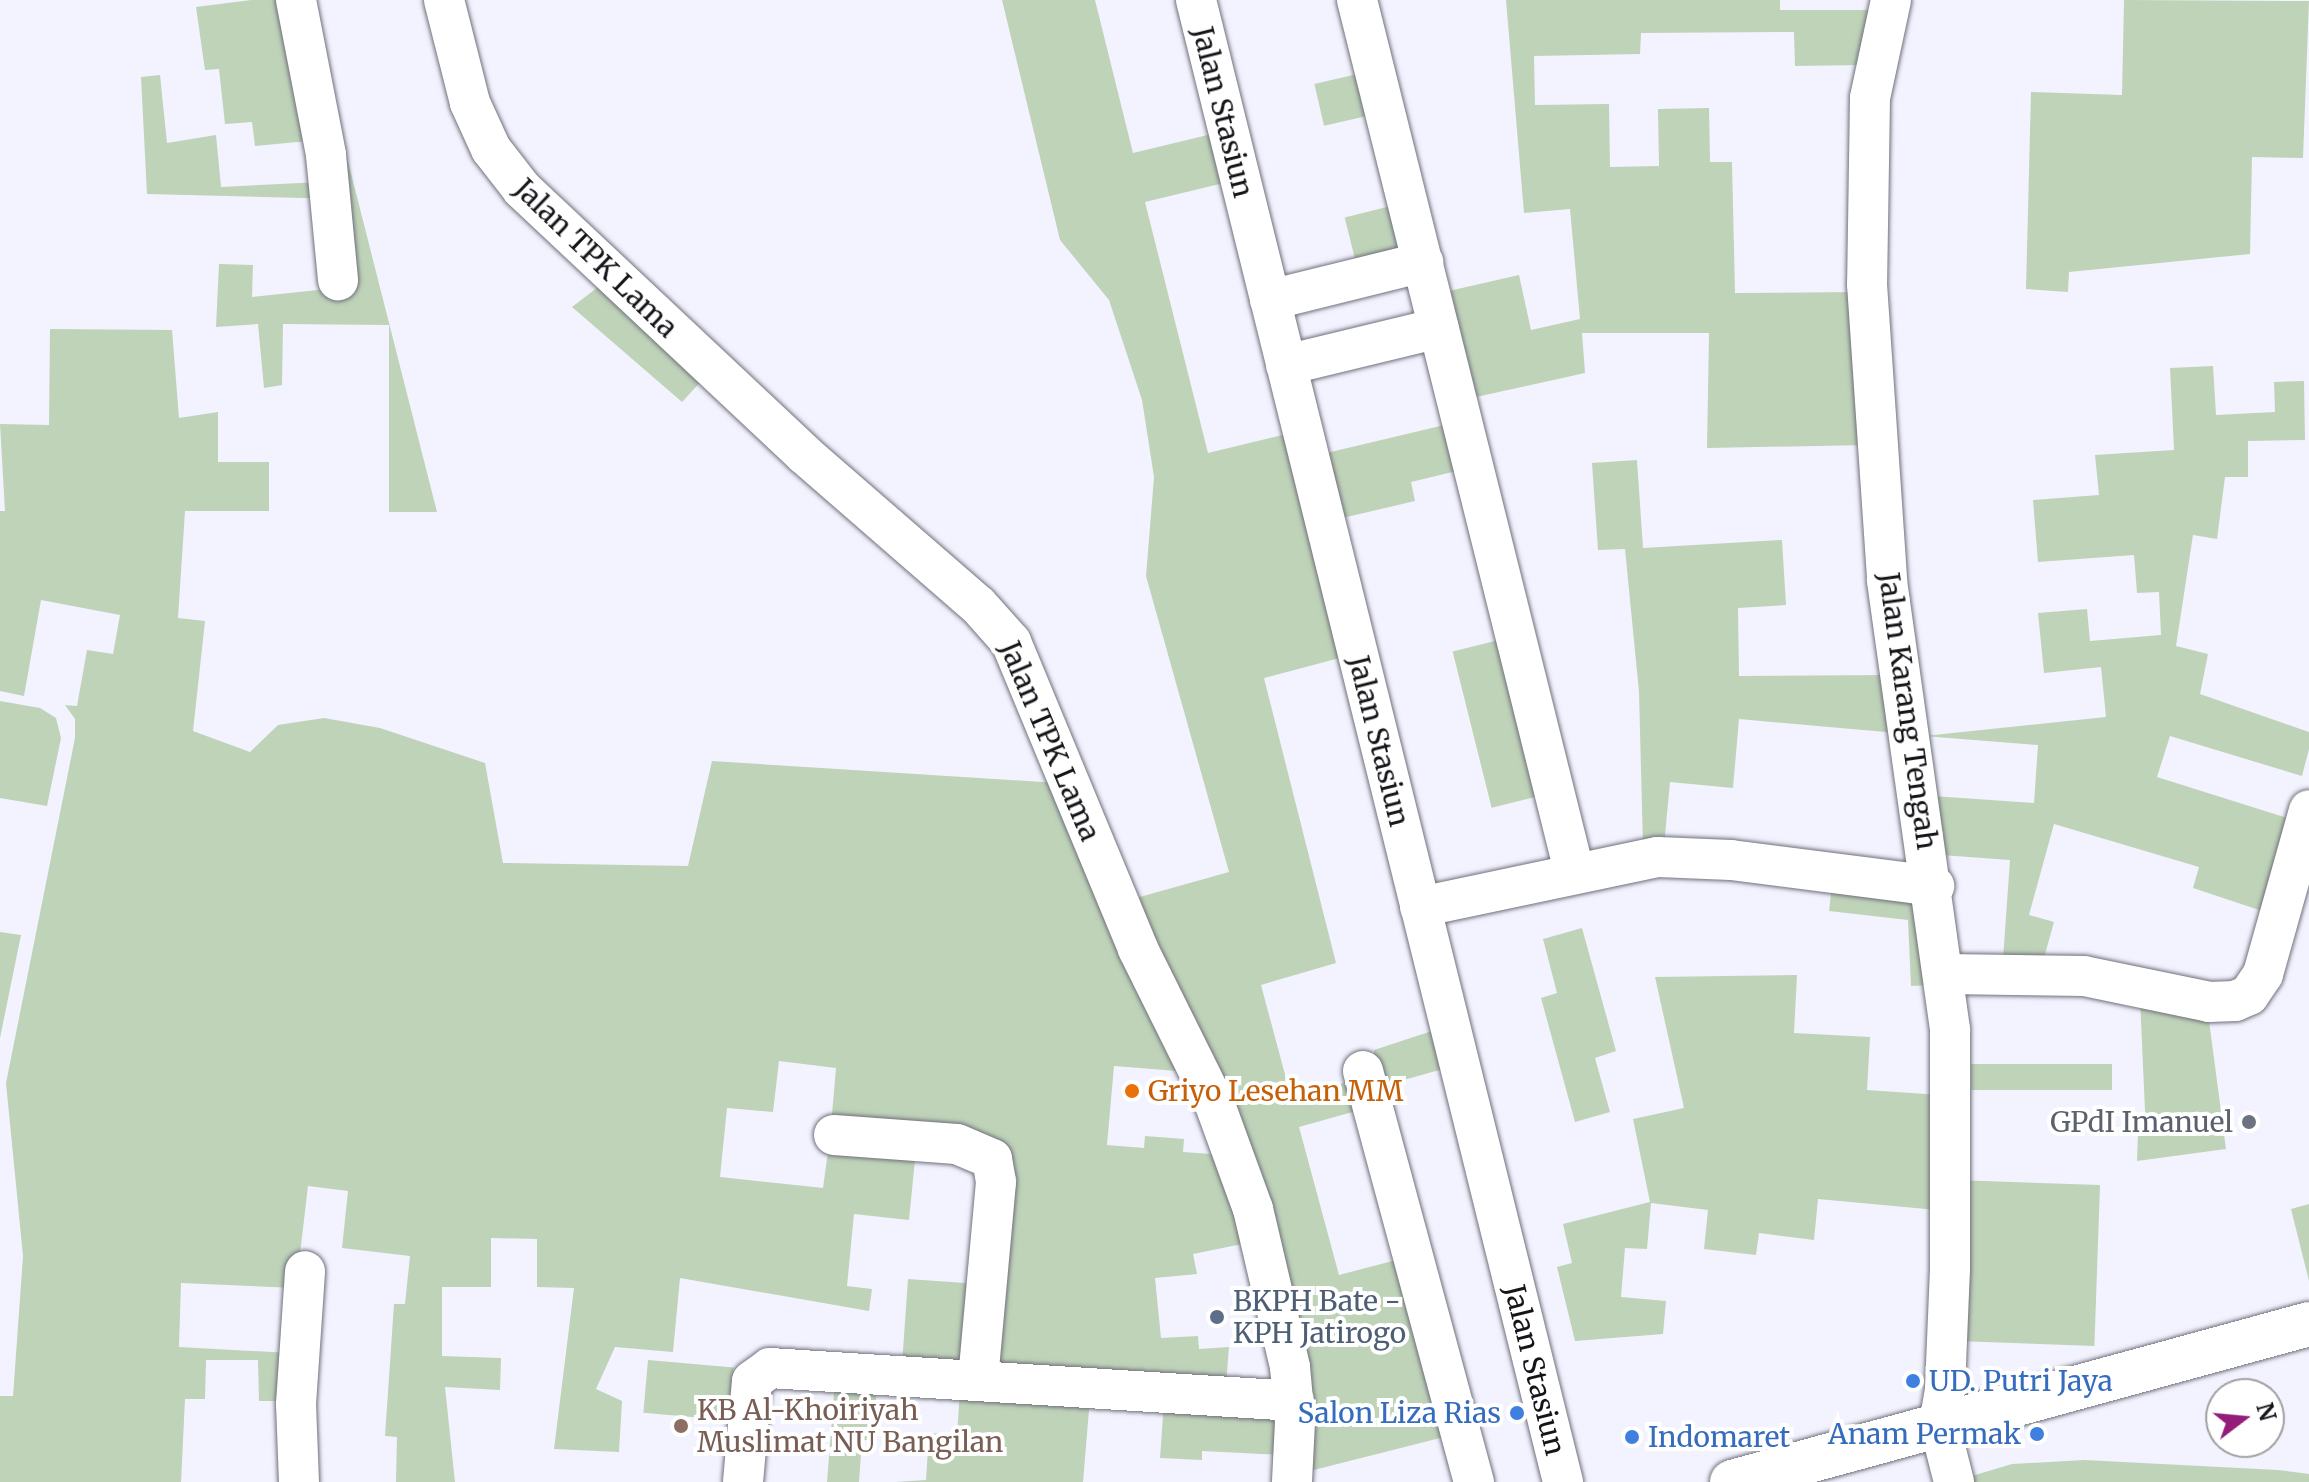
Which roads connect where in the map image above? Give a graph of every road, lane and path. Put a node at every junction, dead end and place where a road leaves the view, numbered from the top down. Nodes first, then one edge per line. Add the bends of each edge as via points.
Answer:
1 (296, 0) edge
2 (444, 0) edge
3 (1196, 0) edge
4 (1357, 0) edge
5 (1891, 0) edge
6 (1423, 262) junction
7 (338, 280) dead end
8 (1270, 300) junction
9 (1439, 328) junction
10 (1286, 365) junction
11 (2309, 810) edge
12 (1574, 871) junction
13 (1934, 886) junction
14 (1420, 907) junction
15 (1946, 974) junction
16 (1363, 1071) dead end
17 (834, 1135) dead end
18 (305, 1271) dead end
19 (2309, 1324) edge
20 (978, 1380) junction
21 (1294, 1401) junction
22 (1939, 1423) junction
23 (1828, 1469) edge
24 (1952, 1477) edge
25 (299, 1482) edge
26 (743, 1482) edge
27 (1292, 1482) edge
28 (1474, 1482) edge
29 (1563, 1482) edge
30 (1732, 1482) edge

1 - 7 street via 326,155
2 - 21 street, Jalan TPK Lama via 470,103 491,149 522,189 815,465 978,605 1011,642 1138,949 1230,1141 1266,1252
3 - 8 street, Jalan Stasiun
4 - 6 street
5 - 13 street, Jalan Karang Tengah via 1870,98 1867,284 1887,581
6 - 8 street
6 - 9 street
8 - 10 street, Jalan Stasiun
9 - 10 street
9 - 12 street
10 - 14 street, Jalan Stasiun
11 - 15 street via 2263,974 2249,995 2209,1002 2069,975
12 - 13 street via 1687,856
12 - 14 street
13 - 15 street, Jalan Karang Tengah
14 - 29 street, Jalan Stasiun
15 - 22 street, Jalan Karang Tengah via 1953,1136 1945,1390
16 - 28 street
17 - 20 street via 957,1144 992,1159 996,1182
18 - 25 street via 295,1416
19 - 22 main road
20 - 21 street
20 - 26 street via 762,1371 752,1381
21 - 27 street, Jalan TPK Lama
22 - 23 main road
22 - 24 street
23 - 30 main road

